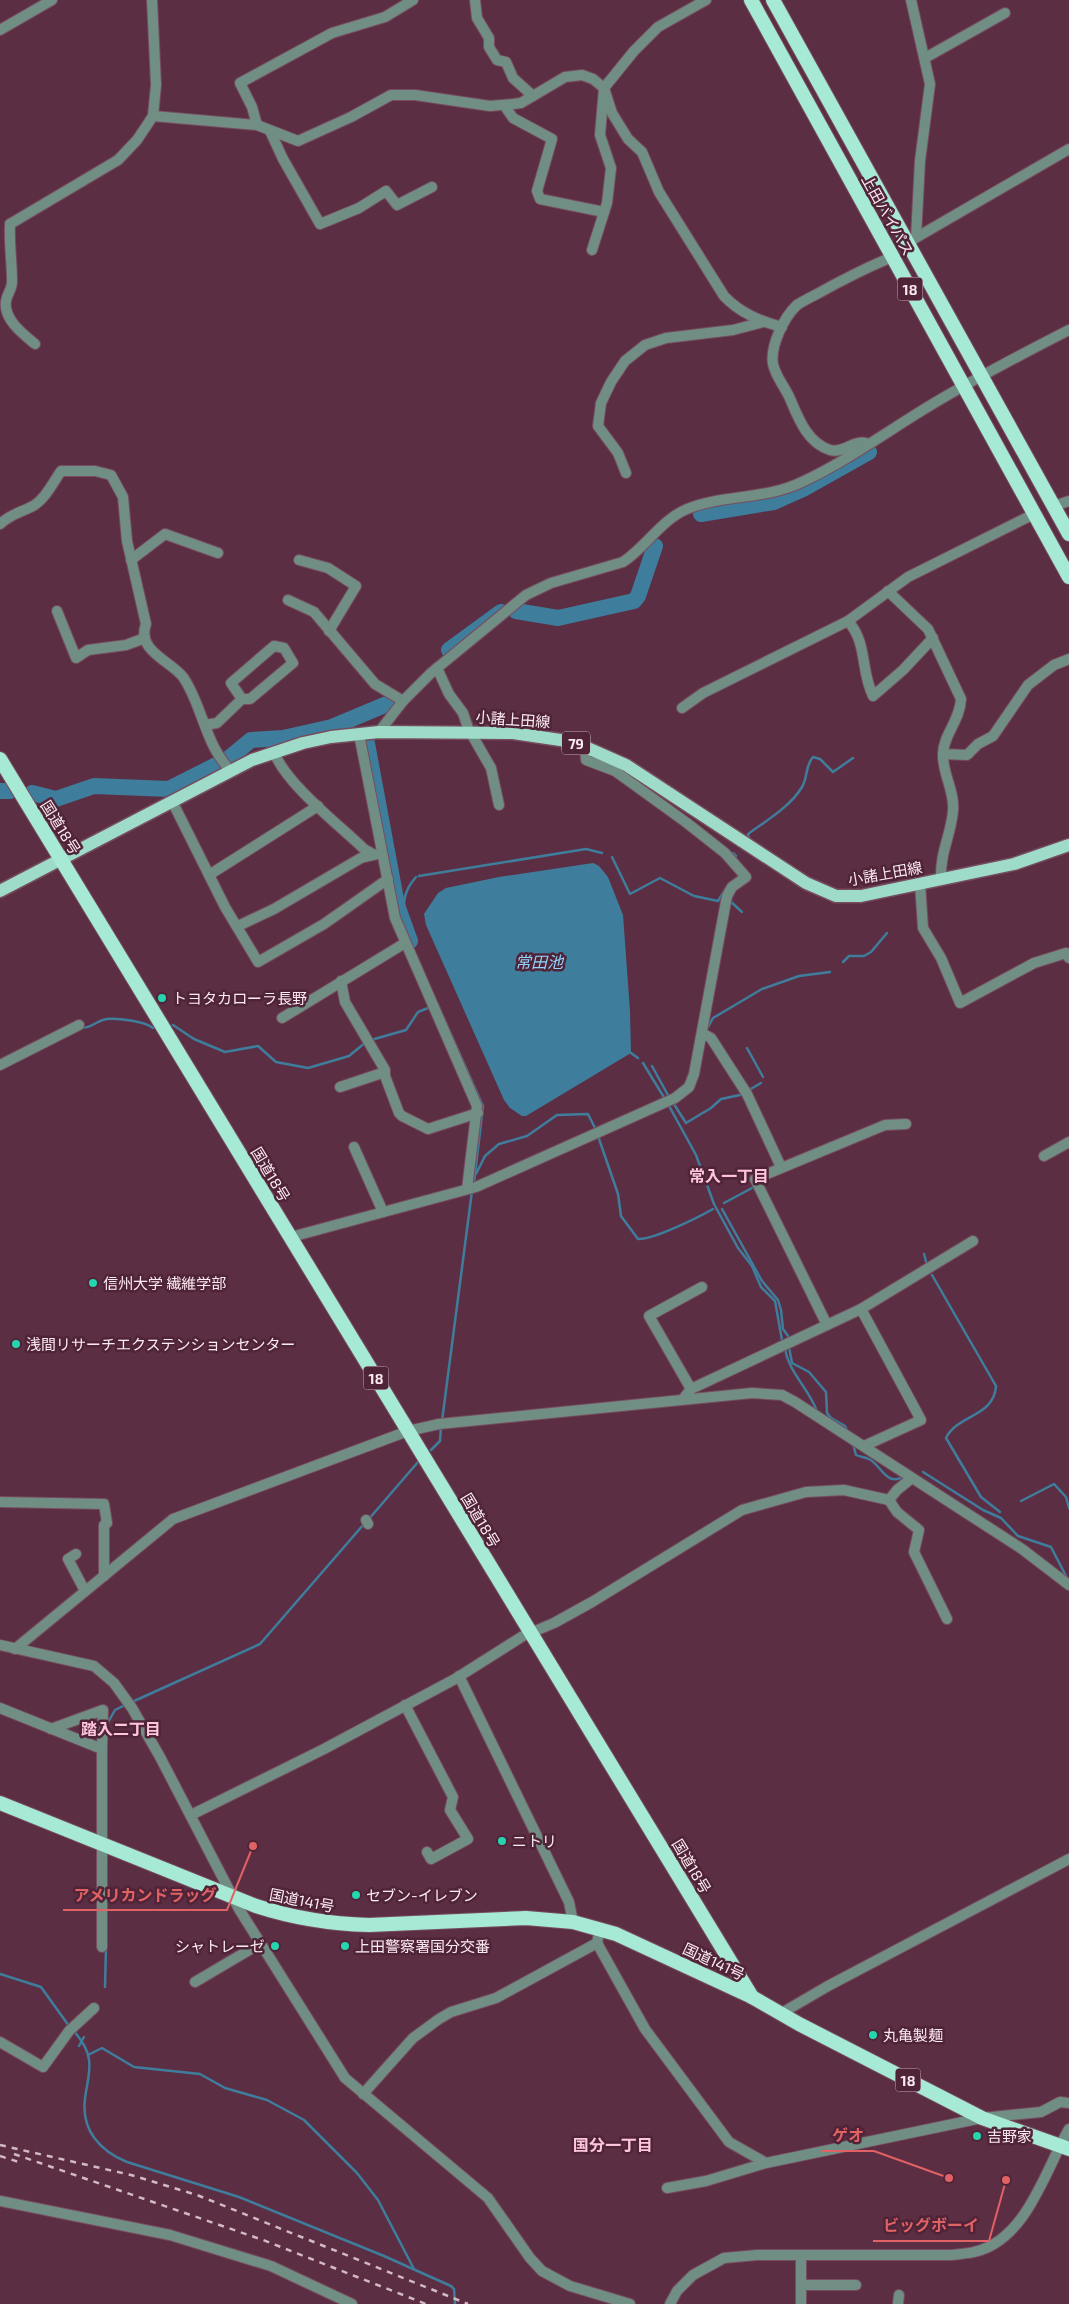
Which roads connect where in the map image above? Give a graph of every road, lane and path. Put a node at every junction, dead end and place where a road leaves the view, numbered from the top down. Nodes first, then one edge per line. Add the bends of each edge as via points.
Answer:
1 (152, 0) edge
2 (414, 0) edge
3 (475, 0) edge
4 (706, 0) edge
5 (751, 0) edge
6 (773, 0) edge
7 (911, 0) edge
8 (48, 1) edge
9 (1005, 13) dead end
10 (1, 27) edge
11 (925, 58) junction
12 (604, 88) junction
13 (533, 96) junction
14 (504, 105) junction
15 (153, 116) junction
16 (257, 125) junction
17 (270, 131) junction
18 (1069, 149) edge
19 (432, 187) dead end
20 (604, 212) junction
21 (0, 219) edge
22 (10, 224) junction
23 (913, 240) junction
24 (592, 250) dead end
25 (892, 257) junction
26 (763, 322) junction
27 (782, 327) junction
28 (1069, 330) edge
29 (35, 344) dead end
30 (981, 374) junction
31 (964, 385) junction
32 (868, 443) junction
33 (626, 473) dead end
34 (1069, 501) edge
35 (1054, 506) junction
36 (1034, 514) junction
37 (0, 524) edge
38 (1069, 534) edge
39 (218, 553) dead end
40 (131, 560) junction
41 (300, 560) dead end
42 (1069, 577) edge
43 (888, 591) junction
44 (288, 600) dead end
45 (57, 611) dead end
46 (848, 621) junction
47 (329, 630) junction
48 (145, 638) junction
49 (933, 638) junction
50 (1069, 659) edge
51 (437, 668) junction
52 (242, 699) junction
53 (403, 701) junction
54 (682, 708) dead end
55 (205, 725) junction
56 (379, 732) junction
57 (470, 733) junction
58 (359, 734) junction
59 (585, 746) junction
60 (274, 752) junction
61 (943, 754) junction
62 (0, 759) edge
63 (230, 771) junction
64 (172, 801) junction
65 (499, 805) dead end
66 (318, 806) junction
67 (1069, 845) edge
68 (377, 853) junction
69 (62, 859) junction
70 (209, 875) junction
71 (388, 879) junction
72 (941, 879) junction
73 (920, 883) junction
74 (0, 890) edge
75 (238, 926) junction
76 (405, 943) junction
77 (1069, 958) edge
78 (341, 980) junction
79 (282, 1018) dead end
80 (79, 1025) dead end
81 (702, 1033) junction
82 (0, 1065) edge
83 (385, 1072) junction
84 (340, 1087) dead end
85 (478, 1113) junction
86 (906, 1124) dead end
87 (1069, 1142) edge
88 (354, 1147) dead end
89 (1044, 1156) dead end
90 (781, 1167) junction
91 (471, 1188) junction
92 (383, 1212) junction
93 (291, 1237) junction
94 (974, 1241) dead end
95 (702, 1287) dead end
96 (860, 1309) junction
97 (827, 1325) junction
98 (691, 1389) junction
99 (683, 1399) junction
100 (408, 1431) junction
101 (864, 1446) junction
102 (912, 1478) junction
103 (889, 1500) junction
104 (0, 1502) edge
105 (76, 1554) dead end
106 (104, 1576) junction
107 (1069, 1585) edge
108 (85, 1592) junction
109 (947, 1619) dead end
110 (531, 1632) junction
111 (0, 1645) edge
112 (15, 1648) junction
113 (459, 1676) junction
114 (405, 1706) junction
115 (0, 1708) edge
116 (51, 1729) junction
117 (102, 1749) junction
118 (0, 1803) edge
119 (191, 1815) junction
120 (102, 1844) junction
121 (427, 1852) dead end
122 (1069, 1859) edge
123 (232, 1897) junction
124 (573, 1922) junction
125 (599, 1936) junction
126 (261, 1943) junction
127 (102, 1948) dead end
128 (195, 1982) dead end
129 (752, 1997) junction
130 (94, 2008) dead end
131 (780, 2014) junction
132 (0, 2042) edge
133 (363, 2094) junction
134 (1069, 2103) edge
135 (982, 2118) junction
136 (1069, 2129) edge
137 (1064, 2148) edge
138 (766, 2163) junction
139 (668, 2188) dead end
140 (0, 2201) edge
141 (801, 2255) junction
142 (801, 2285) junction
143 (856, 2285) dead end
144 (352, 2304) edge
145 (630, 2304) edge
146 (670, 2304) edge
147 (801, 2304) edge

1 - 15 street via 156,85
2 - 16 street via 385,17 332,34 240,82
3 - 13 street via 477,18 489,38 493,54 497,60 506,62 514,78
4 - 12 street via 658,28
5 - 25 highway, 上田バイパス / 18
6 - 23 highway, 上田バイパス / 18
7 - 11 street
8 - 10 street
9 - 11 street
11 - 23 street via 930,84
12 - 13 street via 582,75 565,77
12 - 20 street via 600,135 611,168
12 - 26 street via 612,113 628,139 642,152 659,192 724,296 734,306
13 - 14 street via 521,103
14 - 17 street via 391,95 298,142
14 - 20 street via 513,118 552,139 537,191 540,199
15 - 16 street
15 - 22 street via 118,160
16 - 17 street
17 - 19 street via 320,224 359,208 386,191 397,205
18 - 23 street
20 - 24 street
21 - 22 street
22 - 29 street via 12,285 6,301 8,316
23 - 30 highway, 上田バイパス / 18
25 - 27 street via 845,278 798,305
25 - 31 highway, 上田バイパス / 18
26 - 27 street
26 - 33 street via 733,330 666,338 645,345 625,362 601,403 598,426 618,453
27 - 32 street via 773,362 803,429 831,450 840,450 859,441
28 - 30 street
30 - 31 street
30 - 35 highway, 上田バイパス / 18
31 - 32 street
31 - 36 highway, 上田バイパス / 18
32 - 51 street via 789,488 685,510 623,562 551,583 526,595
34 - 35 street
35 - 38 highway, 上田バイパス / 18
36 - 42 highway, 上田バイパス / 18
36 - 43 street via 941,559
37 - 40 street via 39,501 62,471 95,471 111,475 123,497
39 - 40 street via 165,534
40 - 48 street via 146,624
41 - 47 street via 328,568 356,586
43 - 46 street
43 - 49 street via 928,629
44 - 47 street via 314,612
45 - 48 street via 76,658 88,650 126,645
46 - 49 street via 861,639 865,680 873,696
46 - 54 street via 703,692
47 - 53 street via 375,684
48 - 55 street via 151,649 183,676
49 - 61 street via 960,700 960,712
50 - 61 street via 1048,669 1028,685 993,736 978,744 967,756
51 - 53 street
51 - 57 street via 449,694 463,713
52 - 52 street via 250,699 293,663 284,648 274,646 231,683
52 - 55 street via 217,723
53 - 56 street
55 - 63 street via 213,746
56 - 57 main road, 小諸上田線 / 79
56 - 58 main road, 小諸上田線 / 79
57 - 59 main road, 小諸上田線 / 79 via 514,733 556,738
57 - 65 street via 491,769
58 - 60 main road, 小諸上田線 / 79 via 331,737
58 - 68 street
59 - 73 main road, 小諸上田線 / 79 via 626,765 823,892 850,897
59 - 81 street via 586,760 615,771 688,823 725,853 746,877 736,883 727,896
60 - 63 main road, 小諸上田線 / 79
60 - 66 street via 282,768
61 - 72 street via 953,812 941,858
62 - 69 highway, 国道18号 / 18
63 - 64 main road, 小諸上田線 / 79
64 - 69 main road, 小諸上田線 / 79
64 - 70 street
66 - 68 street
66 - 70 street
67 - 72 main road, 小諸上田線 / 79 via 1014,864
68 - 71 street
68 - 75 street via 360,859
69 - 74 main road, 小諸上田線 / 79
69 - 93 highway, 国道18号 / 18
70 - 75 street
71 - 75 street via 324,924 260,962 255,959
71 - 76 street via 394,913
72 - 73 main road, 小諸上田線 / 79
73 - 77 street via 923,928 941,958 960,1003 1034,963 1066,953
76 - 78 street
76 - 85 street via 476,1102
78 - 79 street
78 - 83 street via 345,1002
80 - 82 street via 51,1042
81 - 90 street via 710,1036 747,1094
81 - 91 street via 692,1079 675,1098
83 - 84 street
83 - 85 street via 399,1113 426,1129
85 - 91 street
86 - 90 street via 885,1125
87 - 89 street
88 - 92 street
90 - 97 street via 755,1180
91 - 92 street
92 - 93 street
93 - 100 highway, 国道18号 / 18
94 - 96 street
95 - 98 street via 649,1316
96 - 97 street
96 - 101 street via 921,1420
97 - 98 street
98 - 99 street
99 - 100 street via 442,1423
99 - 101 street via 752,1393 782,1395
100 - 106 street via 179,1516
100 - 110 highway, 国道18号 / 18
101 - 102 street
102 - 103 street
102 - 107 street via 1022,1549
103 - 109 street via 897,1512 920,1530 914,1552
103 - 110 street via 844,1490 806,1492 742,1510 592,1602
104 - 106 street via 104,1504
105 - 108 street via 68,1559
106 - 108 street
108 - 112 street
110 - 113 street
110 - 129 highway, 国道18号 / 18
111 - 112 street
112 - 119 street via 94,1666 114,1683 132,1708
113 - 114 street
113 - 124 street via 569,1902
114 - 119 street
114 - 121 street via 454,1798 450,1810 468,1839 431,1859
115 - 116 street
116 - 117 street
116 - 117 street via 103,1710
117 - 120 street
118 - 120 highway, 国道141号
119 - 123 street
120 - 123 highway, 国道141号
120 - 127 street
122 - 131 street
123 - 124 highway, 国道141号 via 294,1917 343,1924 422,1924 514,1918
123 - 126 street
124 - 125 highway, 国道141号
125 - 129 highway, 国道141号 via 616,1934
125 - 133 street via 496,1998 439,2019 413,2038
125 - 138 street via 645,2029 729,2142
126 - 128 street
126 - 133 street via 338,2068
129 - 131 highway, 国道18号 / 18
130 - 132 street via 71,2028 42,2067
131 - 135 highway, 国道18号 / 18
133 - 145 street via 488,2198 542,2271 570,2286
134 - 135 street via 1060,2102 1041,2112
135 - 137 highway, 国道18号 / 18
135 - 138 street
136 - 137 street
137 - 141 street via 1019,2221 996,2242 975,2252 951,2255
138 - 139 street via 706,2181
140 - 144 street via 170,2235 271,2266
141 - 142 street
141 - 146 street via 724,2258 693,2275
142 - 143 street
142 - 147 street

